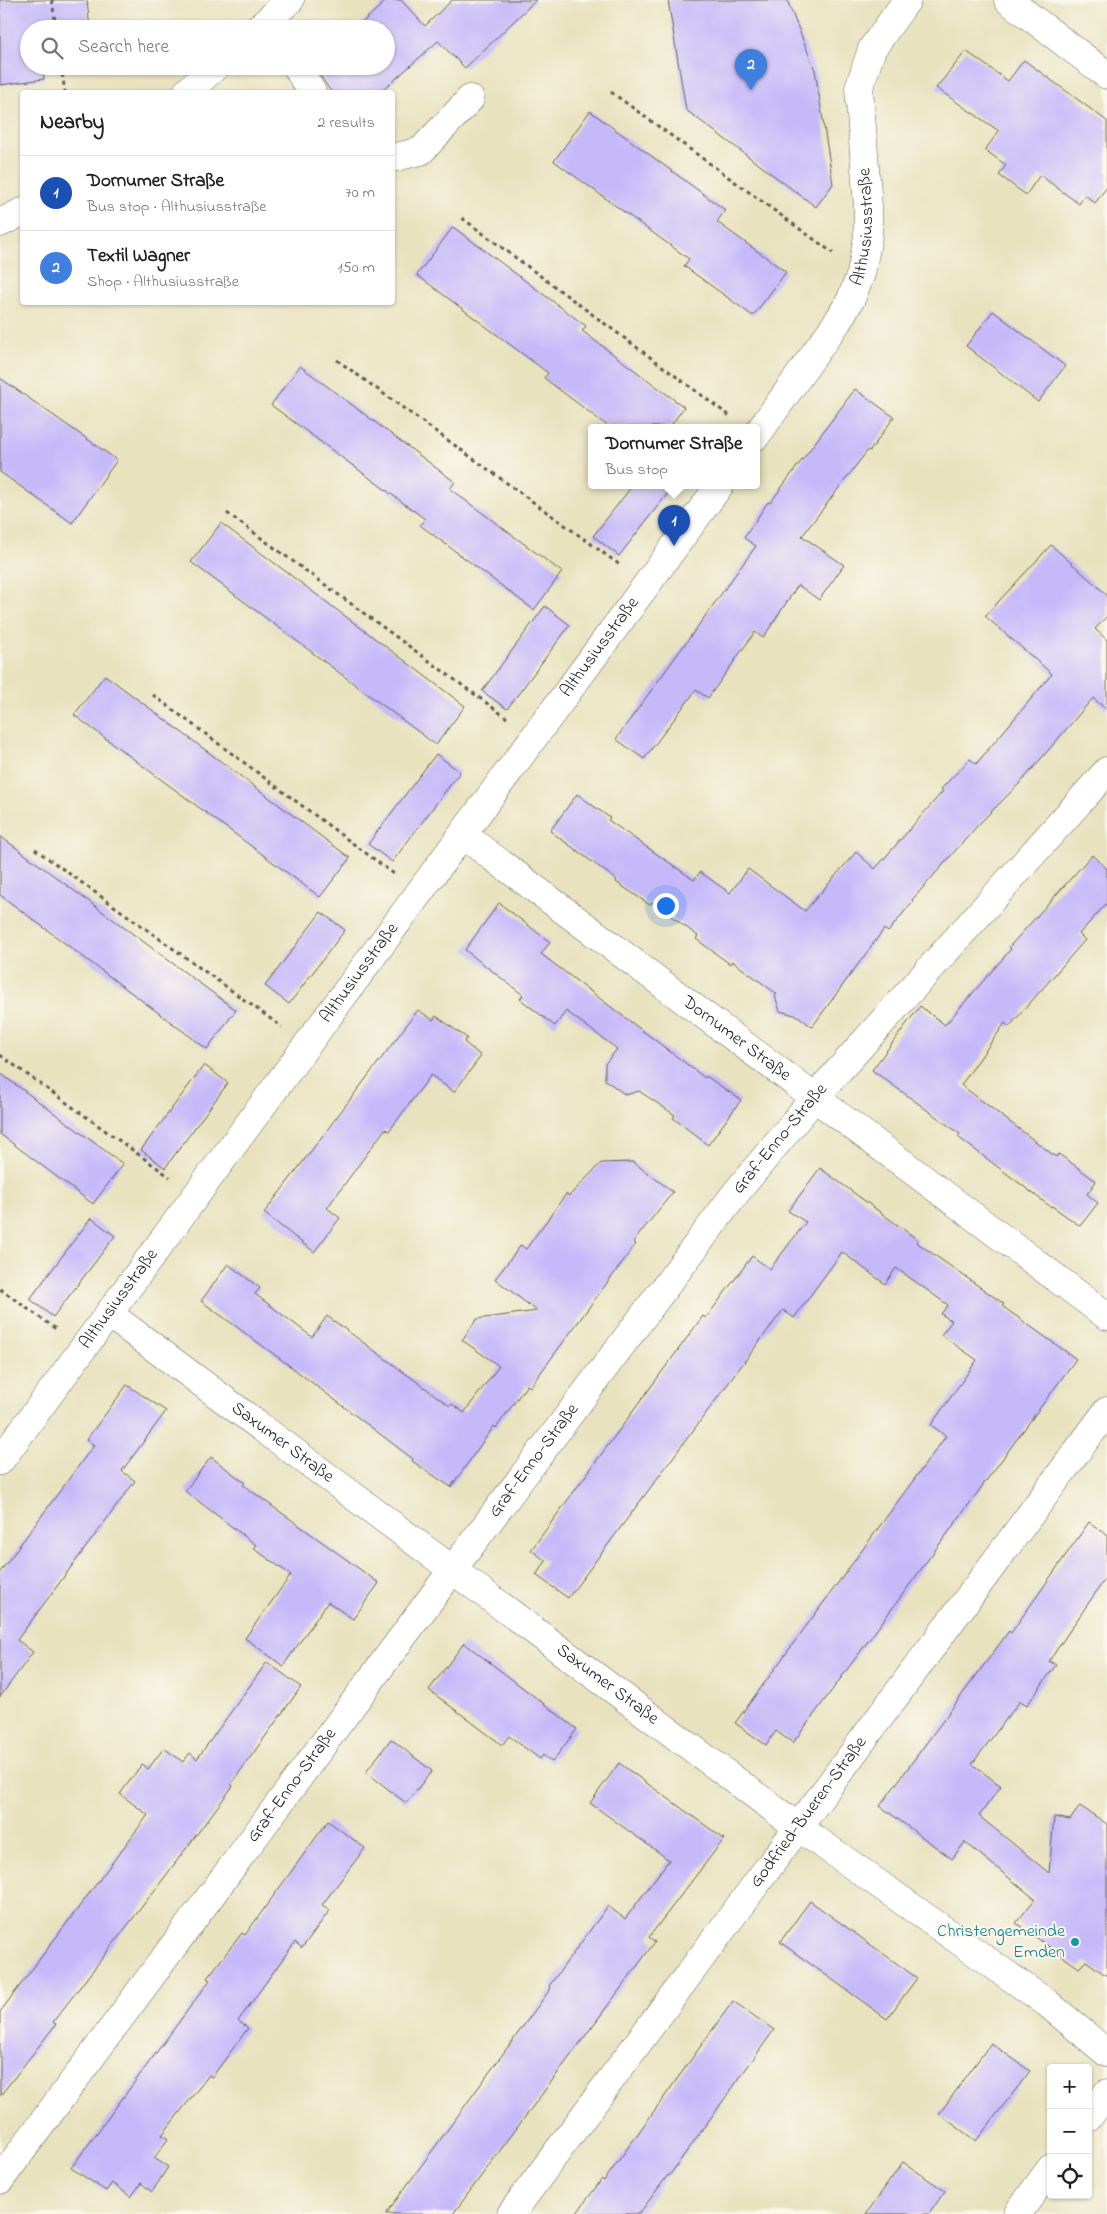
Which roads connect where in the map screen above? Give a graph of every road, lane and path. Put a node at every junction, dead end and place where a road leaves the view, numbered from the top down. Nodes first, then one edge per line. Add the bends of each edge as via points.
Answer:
1 (52, 0) edge
2 (290, 0) edge
3 (907, 0) edge
4 (1008, 0) edge
5 (55, 20) edge
6 (268, 20) edge
7 (62, 75) edge
8 (206, 75) edge
9 (302, 75) edge
10 (1107, 75) edge
11 (65, 90) edge
12 (189, 90) edge
13 (311, 90) edge
14 (611, 92) dead end
15 (470, 99) dead end
16 (395, 157) edge
17 (20, 213) edge
18 (462, 218) dead end
19 (0, 223) edge
20 (861, 274) junction
21 (337, 360) dead end
22 (740, 424) edge
23 (751, 424) edge
24 (717, 489) edge
25 (227, 513) dead end
26 (647, 584) junction
27 (153, 696) dead end
28 (534, 738) junction
29 (1107, 771) edge
30 (463, 835) junction
31 (35, 848) dead end
32 (420, 893) junction
33 (308, 1045) junction
34 (0, 1055) edge
35 (815, 1097) junction
36 (196, 1196) junction
37 (0, 1289) edge
38 (109, 1314) junction
39 (1107, 1316) edge
40 (83, 1348) junction
41 (1107, 1411) edge
42 (0, 1461) edge
43 (453, 1569) junction
44 (798, 1827) junction
45 (1107, 2053) edge
46 (1107, 2093) edge
47 (1092, 2113) edge
48 (1047, 2173) edge
49 (0, 2180) edge
50 (511, 2214) edge
51 (1017, 2214) edge

1 - 5 path
2 - 6 street
3 - 20 street, Althusiusstraße via 872,49 859,88 868,207 868,236
4 - 10 street
7 - 11 path
8 - 12 street
9 - 13 street
14 - 20 path
15 - 16 street via 421,151
17 - 19 street
18 - 22 path
20 - 23 street, Althusiusstraße via 838,320
21 - 26 path
24 - 26 street, Althusiusstraße
25 - 28 path
26 - 28 street, Althusiusstraße
27 - 32 path
28 - 30 street, Althusiusstraße
29 - 35 street, Graf-Enno-Straße
30 - 32 street, Althusiusstraße
30 - 35 street, Dornumer Straße
31 - 33 path
32 - 33 street, Althusiusstraße
33 - 36 street, Althusiusstraße
34 - 36 path
35 - 39 street, Dornumer Straße
35 - 43 street, Graf-Enno-Straße via 735,1194
36 - 38 street, Althusiusstraße
37 - 40 path
38 - 40 street, Althusiusstraße
38 - 43 street, Saxumer Straße
40 - 42 street, Althusiusstraße
41 - 44 street, Godfried-Bueren-Straße
43 - 44 street, Saxumer Straße
43 - 49 street, Graf-Enno-Straße
44 - 45 street, Saxumer Straße via 1048,2003
44 - 50 street, Godfried-Bueren-Straße
46 - 47 street
48 - 51 street

